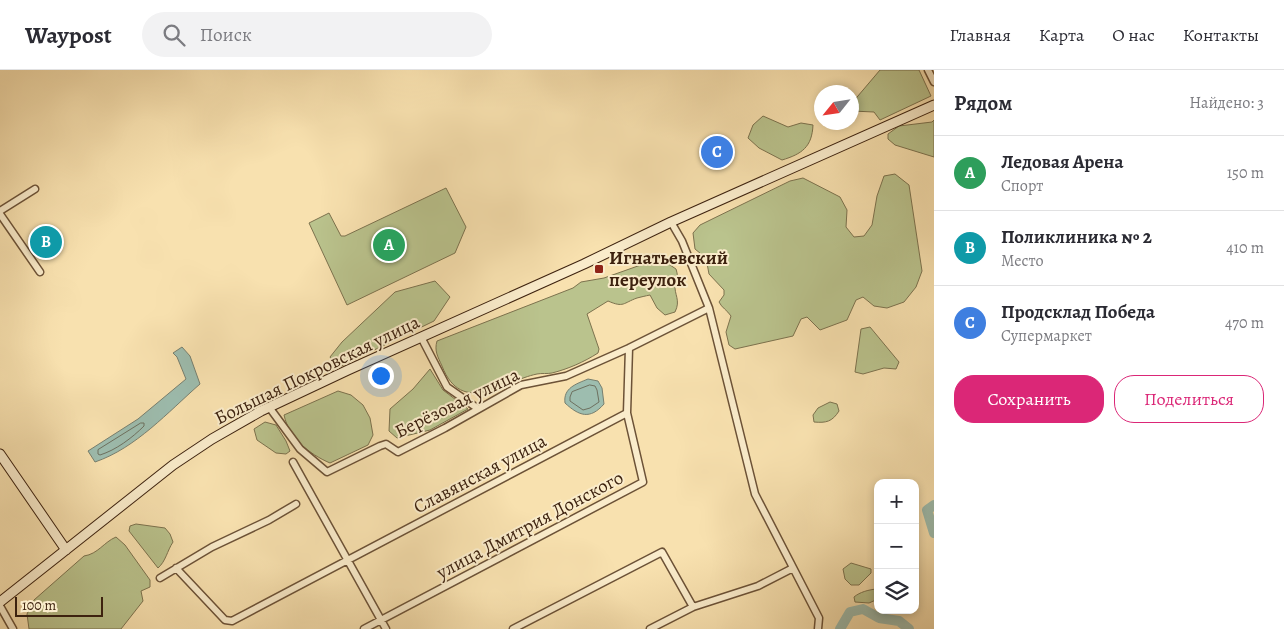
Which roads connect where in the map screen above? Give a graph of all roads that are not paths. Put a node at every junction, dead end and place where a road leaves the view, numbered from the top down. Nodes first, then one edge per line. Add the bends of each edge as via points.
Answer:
1 (928, 70) edge
2 (934, 82) edge
3 (934, 105) edge
4 (35, 189) dead end
5 (0, 212) edge
6 (671, 222) junction
7 (40, 272) dead end
8 (709, 308) junction
9 (421, 337) junction
10 (629, 348) junction
11 (269, 407) junction
12 (477, 408) junction
13 (627, 413) junction
14 (0, 454) edge
15 (293, 462) dead end
16 (296, 504) dead end
17 (66, 550) junction
18 (348, 561) junction
19 (176, 568) junction
20 (793, 568) junction
21 (160, 578) dead end
22 (0, 604) edge
23 (693, 607) junction
24 (381, 621) junction
25 (13, 629) edge
26 (364, 629) edge
27 (386, 629) edge
28 (513, 629) edge
29 (650, 629) edge
30 (818, 629) edge

1 - 2 street
3 - 6 main road, Большая Покровская улица
4 - 5 street
5 - 7 street
6 - 8 street
6 - 9 main road, Большая Покровская улица
8 - 10 street
8 - 20 street via 755,494
9 - 11 main road, Большая Покровская улица
9 - 12 street via 447,387
10 - 12 street, Берёзовая улица via 566,376 521,385
10 - 13 street, улица Дмитрия Донского
11 - 12 street, Берёзовая улица via 300,449 327,472 386,444 398,452
11 - 17 main road, Большая Покровская улица via 173,465
13 - 18 street, Славянская улица
13 - 24 street, улица Дмитрия Донского via 643,482
14 - 17 main road
15 - 18 street
16 - 19 street
17 - 22 main road, Большая Покровская улица
18 - 19 street, Славянская улица via 229,622
18 - 24 street
19 - 21 street
20 - 23 street via 758,586
20 - 30 street via 819,618
22 - 25 street
23 - 28 street via 662,552
23 - 29 street
24 - 26 street, улица Дмитрия Донского
24 - 27 street

